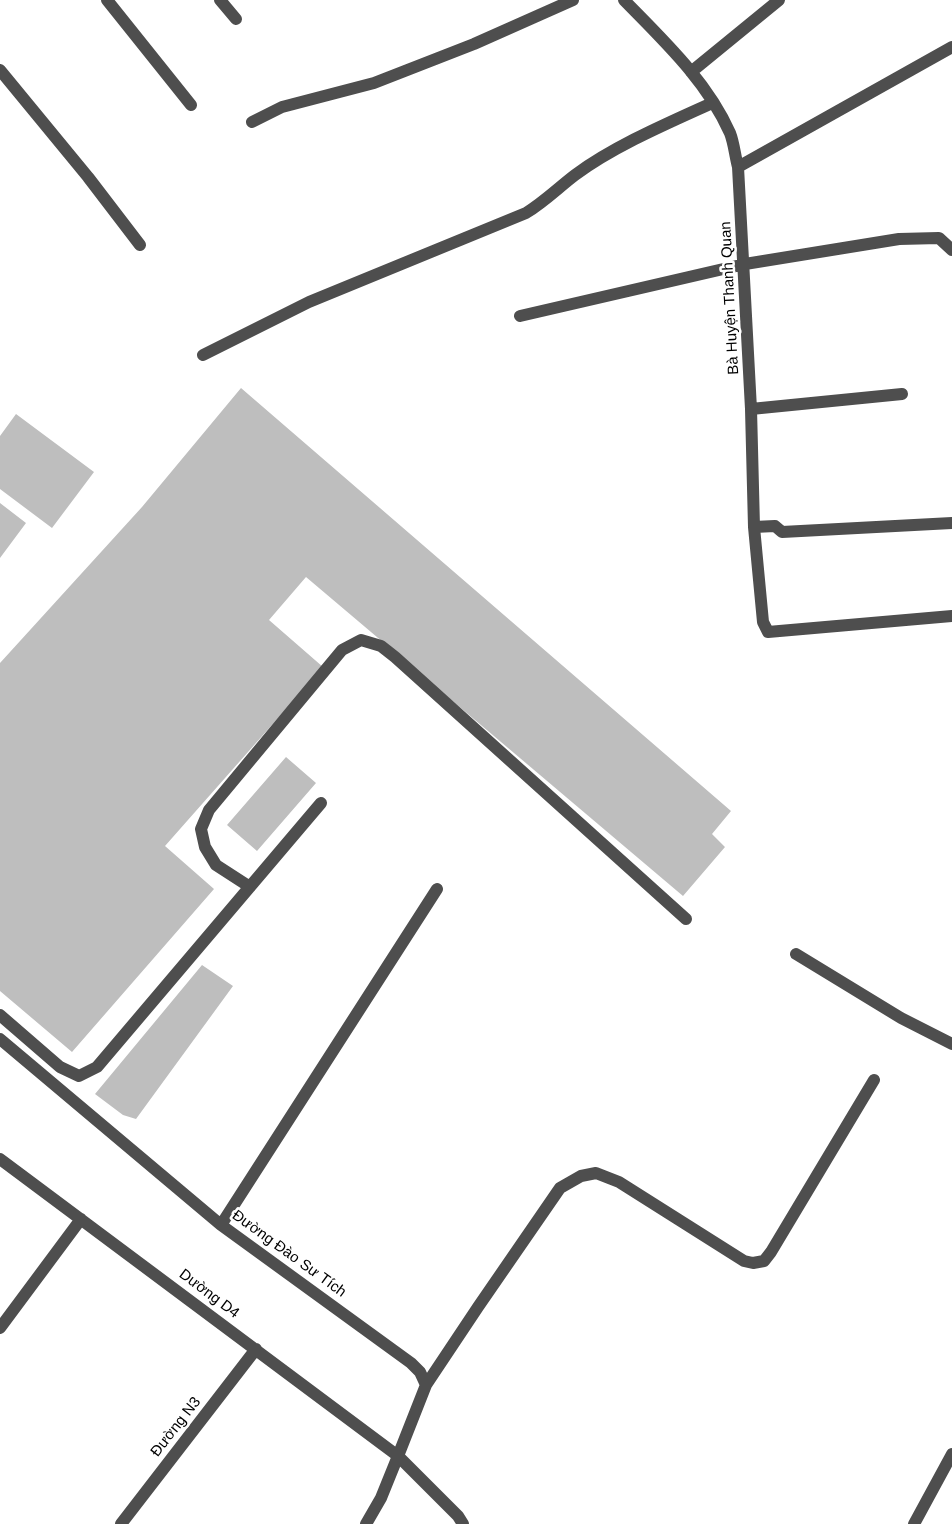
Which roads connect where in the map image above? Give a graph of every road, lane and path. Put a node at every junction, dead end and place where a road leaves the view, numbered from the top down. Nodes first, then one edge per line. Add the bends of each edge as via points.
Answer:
1 (107, 0) edge
2 (220, 0) edge
3 (573, 0) edge
4 (624, 0) edge
5 (780, 0) edge
6 (236, 19) dead end
7 (952, 46) edge
8 (0, 70) edge
9 (691, 72) junction
10 (712, 103) junction
11 (191, 104) dead end
12 (252, 122) dead end
13 (738, 167) junction
14 (140, 245) dead end
15 (952, 250) edge
16 (745, 264) junction
17 (520, 316) dead end
18 (203, 355) dead end
19 (902, 394) dead end
20 (752, 409) junction
21 (952, 522) edge
22 (754, 527) junction
23 (952, 616) edge
24 (321, 804) dead end
25 (250, 887) junction
26 (437, 889) dead end
27 (686, 919) dead end
28 (796, 954) dead end
29 (0, 1015) edge
30 (0, 1040) edge
31 (952, 1044) edge
32 (874, 1080) dead end
33 (0, 1159) edge
34 (82, 1219) junction
35 (221, 1225) junction
36 (0, 1328) edge
37 (256, 1349) junction
38 (426, 1385) junction
39 (952, 1454) edge
40 (398, 1456) junction
41 (121, 1524) edge
42 (366, 1524) edge
43 (463, 1524) edge
44 (914, 1524) edge

1 - 11 street
2 - 6 street
3 - 12 street via 374,83 282,107
4 - 9 street, Bà Huyện Thanh Quan
5 - 9 street
7 - 13 street
8 - 14 street
9 - 10 street, Bà Huyện Thanh Quan
10 - 13 street, Bà Huyện Thanh Quan via 730,134
10 - 18 street via 602,159 575,175 546,201 526,213 309,302
13 - 16 street, Bà Huyện Thanh Quan
15 - 16 street via 939,238 899,239
16 - 17 street
16 - 20 street, Bà Huyện Thanh Quan
19 - 20 street
20 - 22 street, Bà Huyện Thanh Quan
21 - 22 street via 782,532 775,526
22 - 23 street, Bà Huyện Thanh Quan via 760,611 768,632
24 - 25 street
25 - 27 street via 216,865 205,847 201,829 209,810 342,650 361,640 381,646 395,656
25 - 29 street via 97,1067 79,1076 60,1066
26 - 35 street
28 - 31 street via 901,1018
30 - 35 street, Đường Đào Sư Tích
32 - 38 street via 764,1261 753,1263 744,1260 619,1182 596,1173 582,1176 560,1188
33 - 34 street, Dường D4
34 - 36 street
34 - 37 street, Dường D4
35 - 38 street, Đường Đào Sư Tích via 411,1363
37 - 40 street, Dường D4
37 - 41 street, Đường N3
38 - 40 street
39 - 44 street
40 - 42 street via 381,1498
40 - 43 street

